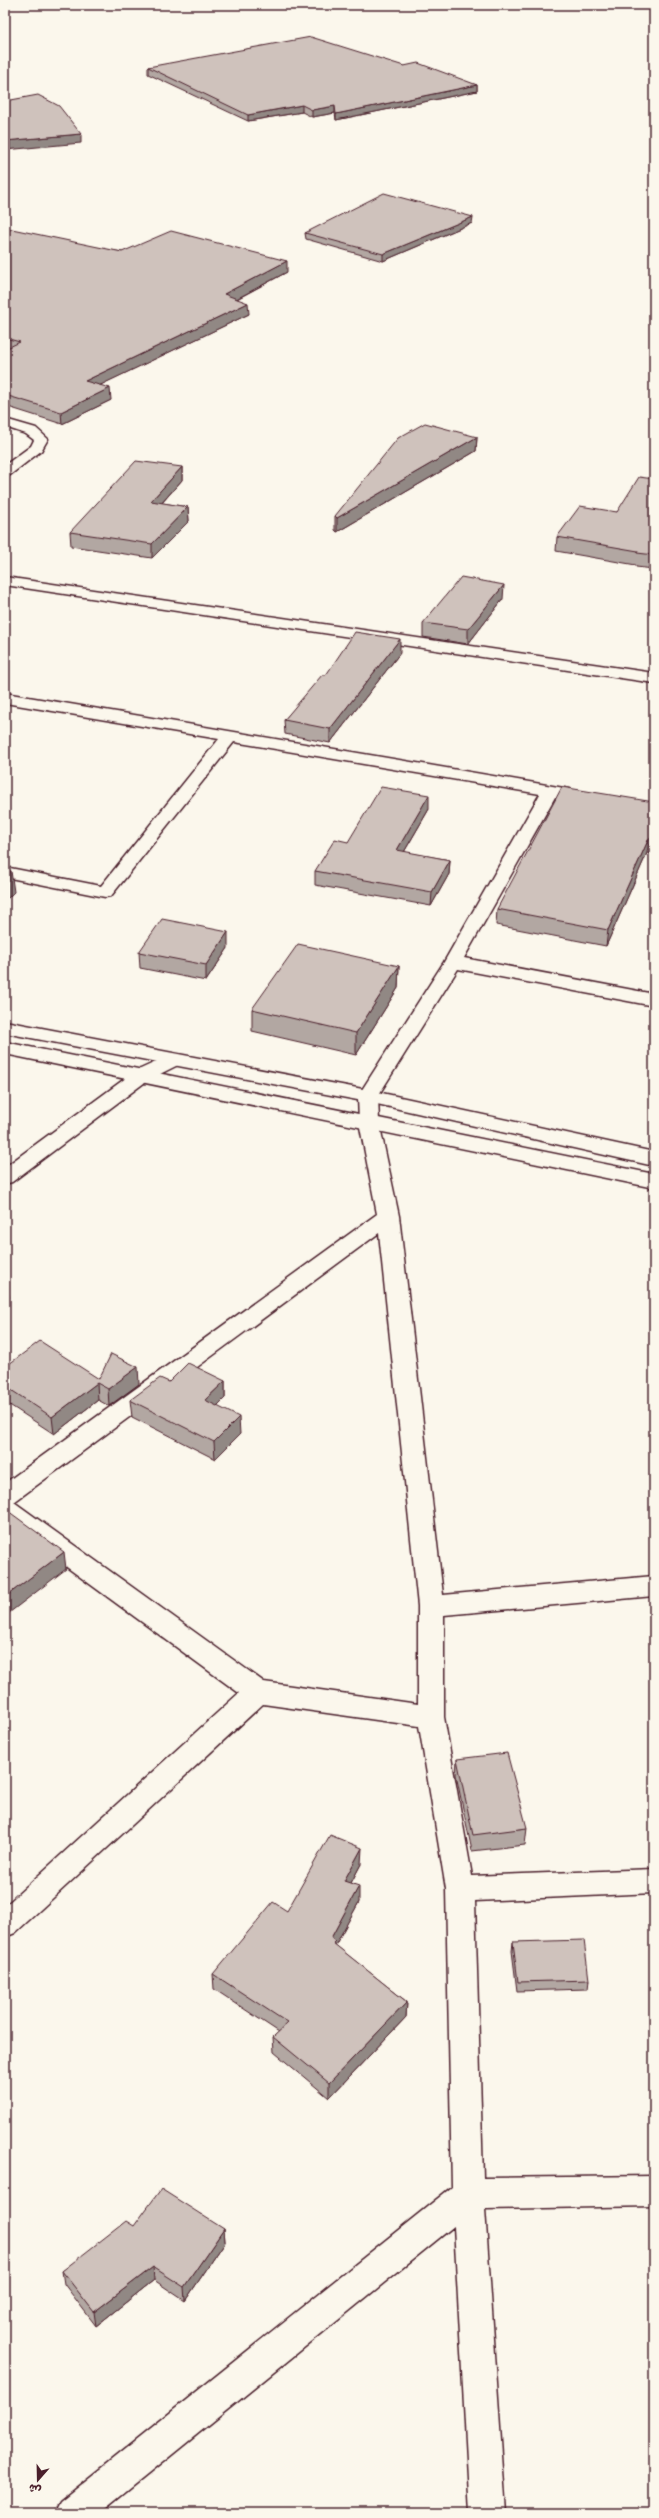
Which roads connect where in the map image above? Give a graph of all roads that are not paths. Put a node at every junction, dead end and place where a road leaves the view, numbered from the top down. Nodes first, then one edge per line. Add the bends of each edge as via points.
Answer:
1 (5, 423) edge
2 (5, 472) edge
3 (5, 581) edge
4 (654, 678) edge
5 (5, 698) edge
6 (230, 736) junction
7 (550, 791) junction
8 (584, 796) edge
9 (5, 872) edge
10 (453, 962) junction
11 (654, 1000) edge
12 (5, 1027) edge
13 (5, 1048) edge
14 (171, 1061) junction
15 (141, 1076) junction
16 (368, 1096) junction
17 (369, 1122) junction
18 (654, 1159) edge
19 (5, 1177) edge
20 (654, 1181) edge
21 (388, 1216) junction
22 (5, 1496) edge
23 (5, 1509) edge
24 (654, 1586) edge
25 (431, 1606) junction
26 (258, 1692) junction
27 (432, 1717) junction
28 (654, 1881) edge
29 (460, 1889) junction
30 (5, 1924) edge
31 (654, 2191) edge
32 (468, 2194) junction
33 (72, 2513) edge
34 (488, 2513) edge

1 - 2 street via 41,439 36,448
3 - 4 street
5 - 6 street
6 - 7 street
6 - 9 street via 104,892
7 - 8 street
7 - 10 street
10 - 11 street
10 - 16 street
12 - 14 street
13 - 15 street
14 - 15 street
14 - 16 street
15 - 17 street
15 - 19 street
16 - 17 street
16 - 18 street
17 - 20 street
17 - 21 street
21 - 22 street
21 - 25 street
23 - 26 street
24 - 25 street
25 - 27 street
26 - 27 street
26 - 30 street
27 - 29 street
28 - 29 street
29 - 32 street
31 - 32 street
32 - 33 street
32 - 34 street

